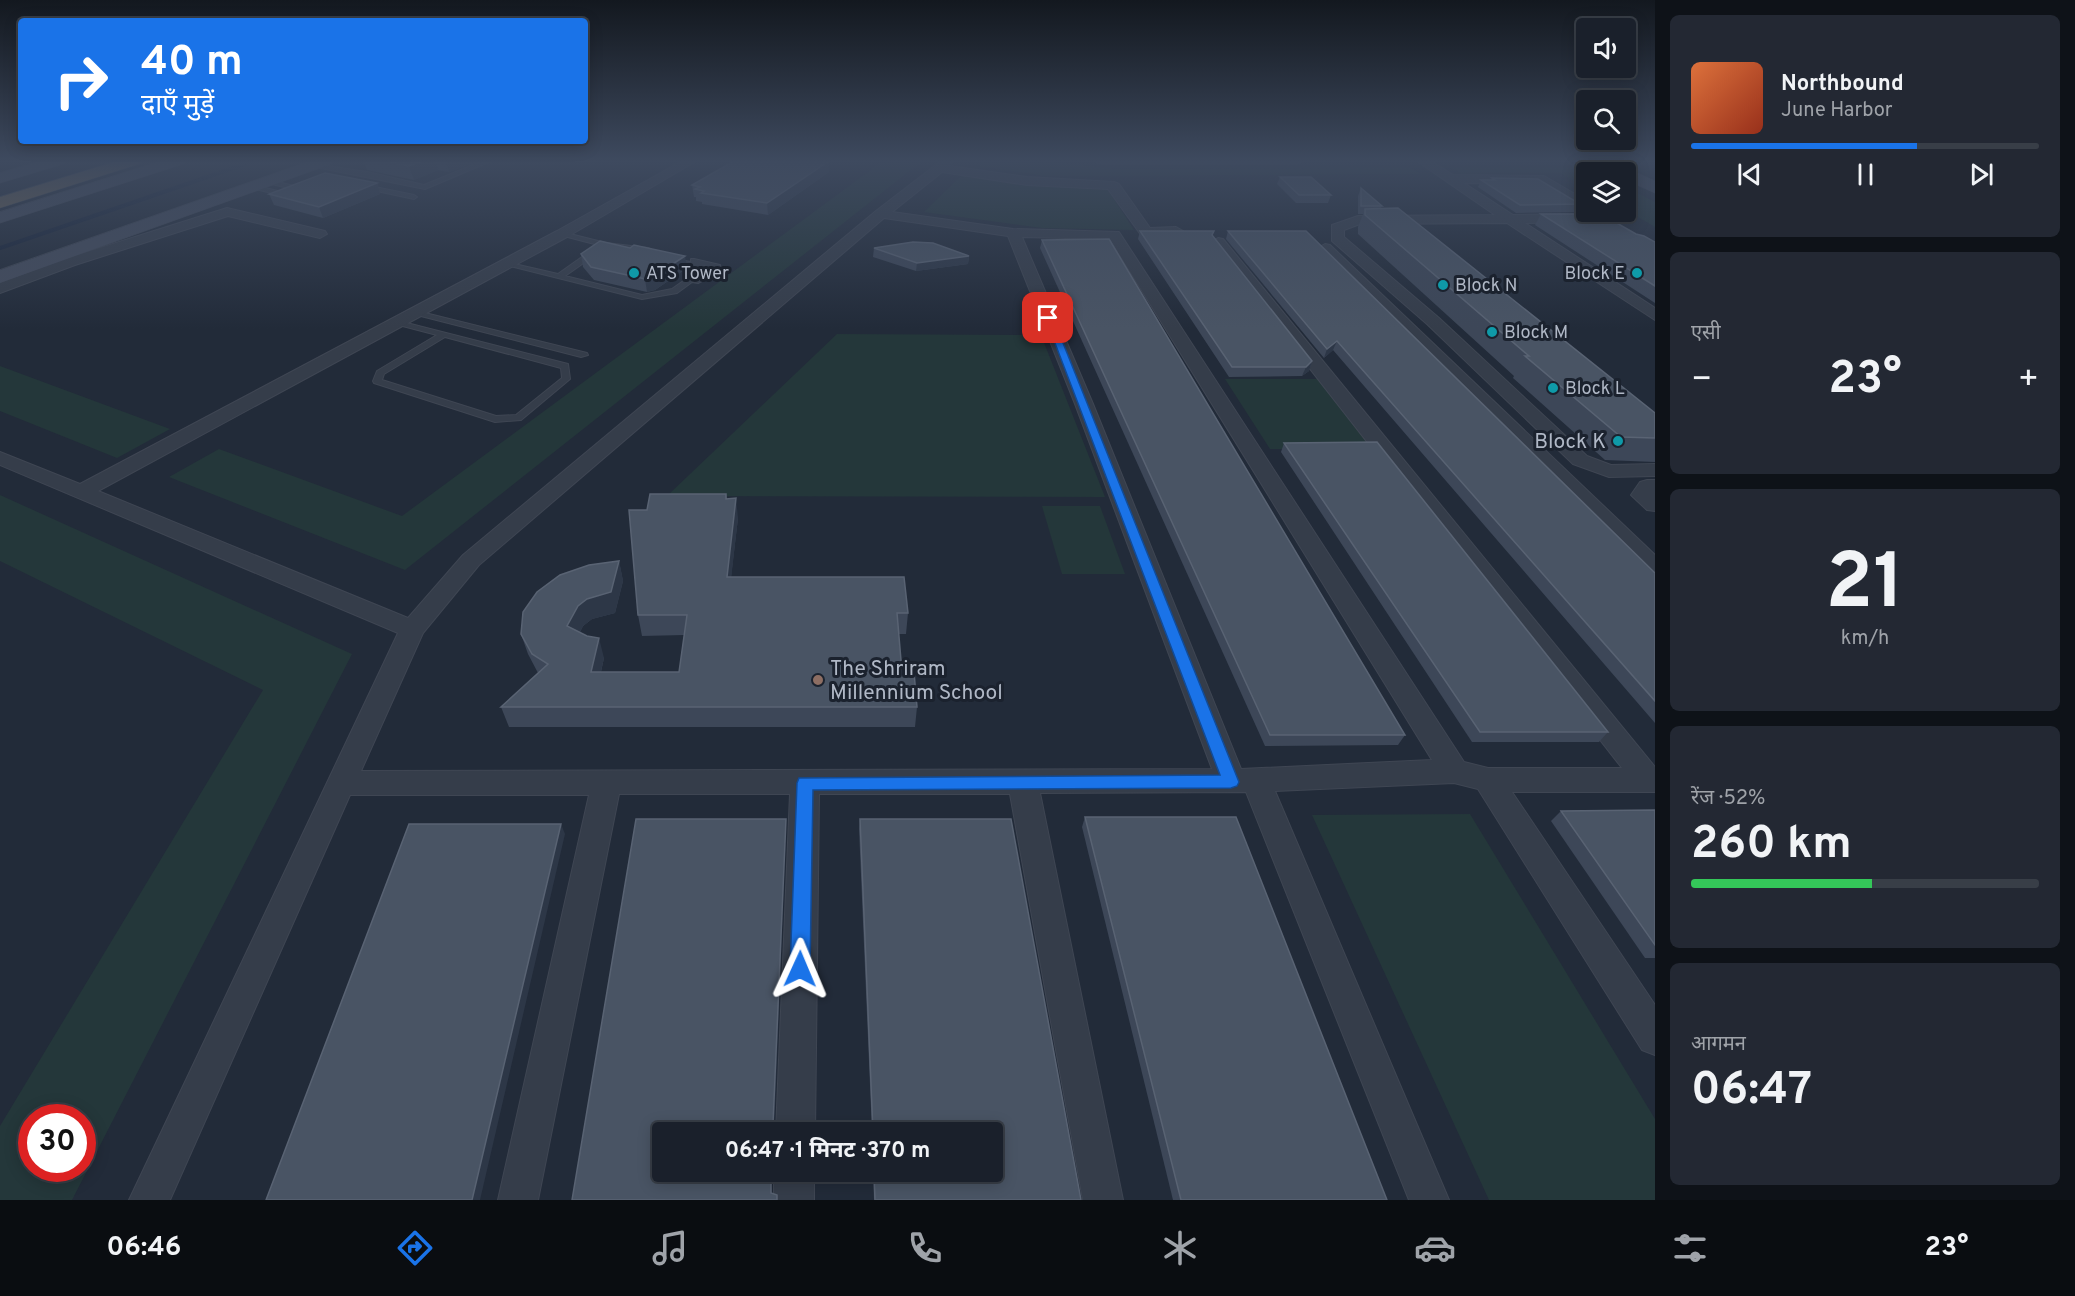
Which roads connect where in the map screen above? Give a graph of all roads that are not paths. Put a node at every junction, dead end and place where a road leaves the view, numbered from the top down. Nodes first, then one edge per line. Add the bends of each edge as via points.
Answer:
1 (147, 217) edge
2 (166, 217) edge
3 (212, 217) edge
4 (249, 217) edge
5 (592, 217) edge
6 (877, 217) edge
7 (902, 217) edge
8 (1136, 217) edge
9 (1507, 217) edge
10 (1576, 218) edge
11 (1510, 219) junction
12 (1395, 220) junction
13 (1187, 231) edge
14 (1013, 233) junction
15 (320, 234) dead end
16 (562, 234) junction
17 (1218, 235) dead end
18 (1413, 235) edge
19 (1328, 240) junction
20 (606, 244) junction
21 (623, 251) edge
22 (656, 257) edge
23 (666, 259) edge
24 (506, 264) junction
25 (0, 266) edge
26 (560, 276) junction
27 (0, 277) edge
28 (685, 282) junction
29 (0, 288) edge
30 (416, 312) junction
31 (1655, 315) edge
32 (398, 322) junction
33 (444, 334) junction
34 (584, 355) dead end
35 (0, 458) edge
36 (1655, 470) edge
37 (1655, 486) edge
38 (80, 492) junction
39 (1655, 505) edge
40 (1655, 568) edge
41 (412, 629) junction
42 (1454, 771) junction
43 (1488, 780) junction
44 (1652, 780) edge
45 (1244, 781) junction
46 (1023, 782) junction
47 (341, 783) junction
48 (805, 783) junction
49 (606, 784) junction
50 (1649, 1018) edge
51 (795, 1122) edge
52 (794, 1182) edge
53 (148, 1200) edge
54 (518, 1200) edge
55 (794, 1200) edge
56 (1103, 1200) edge
57 (1429, 1200) edge

1 - 25 street
2 - 27 street
3 - 29 street
4 - 15 street
5 - 16 street
6 - 41 street via 471,560
7 - 14 street
8 - 13 street via 1146,232
9 - 11 street
10 - 11 street
11 - 12 street
11 - 31 street
12 - 18 street
12 - 19 street via 1358,220 1337,228
14 - 42 street via 1114,235
14 - 45 street
16 - 20 lane
16 - 24 street
17 - 44 street
19 - 36 street via 1433,321 1580,460 1609,471
19 - 40 street
20 - 26 lane
20 - 28 lane via 717,267 717,271 703,279
21 - 22 lane
23 - 28 lane via 702,267 702,272
24 - 26 lane
24 - 30 street
26 - 28 lane via 642,297 674,291
30 - 32 street
30 - 34 lane
32 - 33 lane
32 - 38 street
33 - 33 lane via 565,366 566,379 518,418 495,419 377,381 380,373
35 - 38 street
37 - 39 street via 1647,486 1642,495
38 - 41 street
41 - 47 street
42 - 43 street
42 - 45 street
43 - 44 street
43 - 50 street
45 - 46 street
45 - 57 street
46 - 48 street
46 - 56 street
47 - 49 street
47 - 53 street
48 - 49 street
48 - 51 street
49 - 54 street
52 - 55 street

